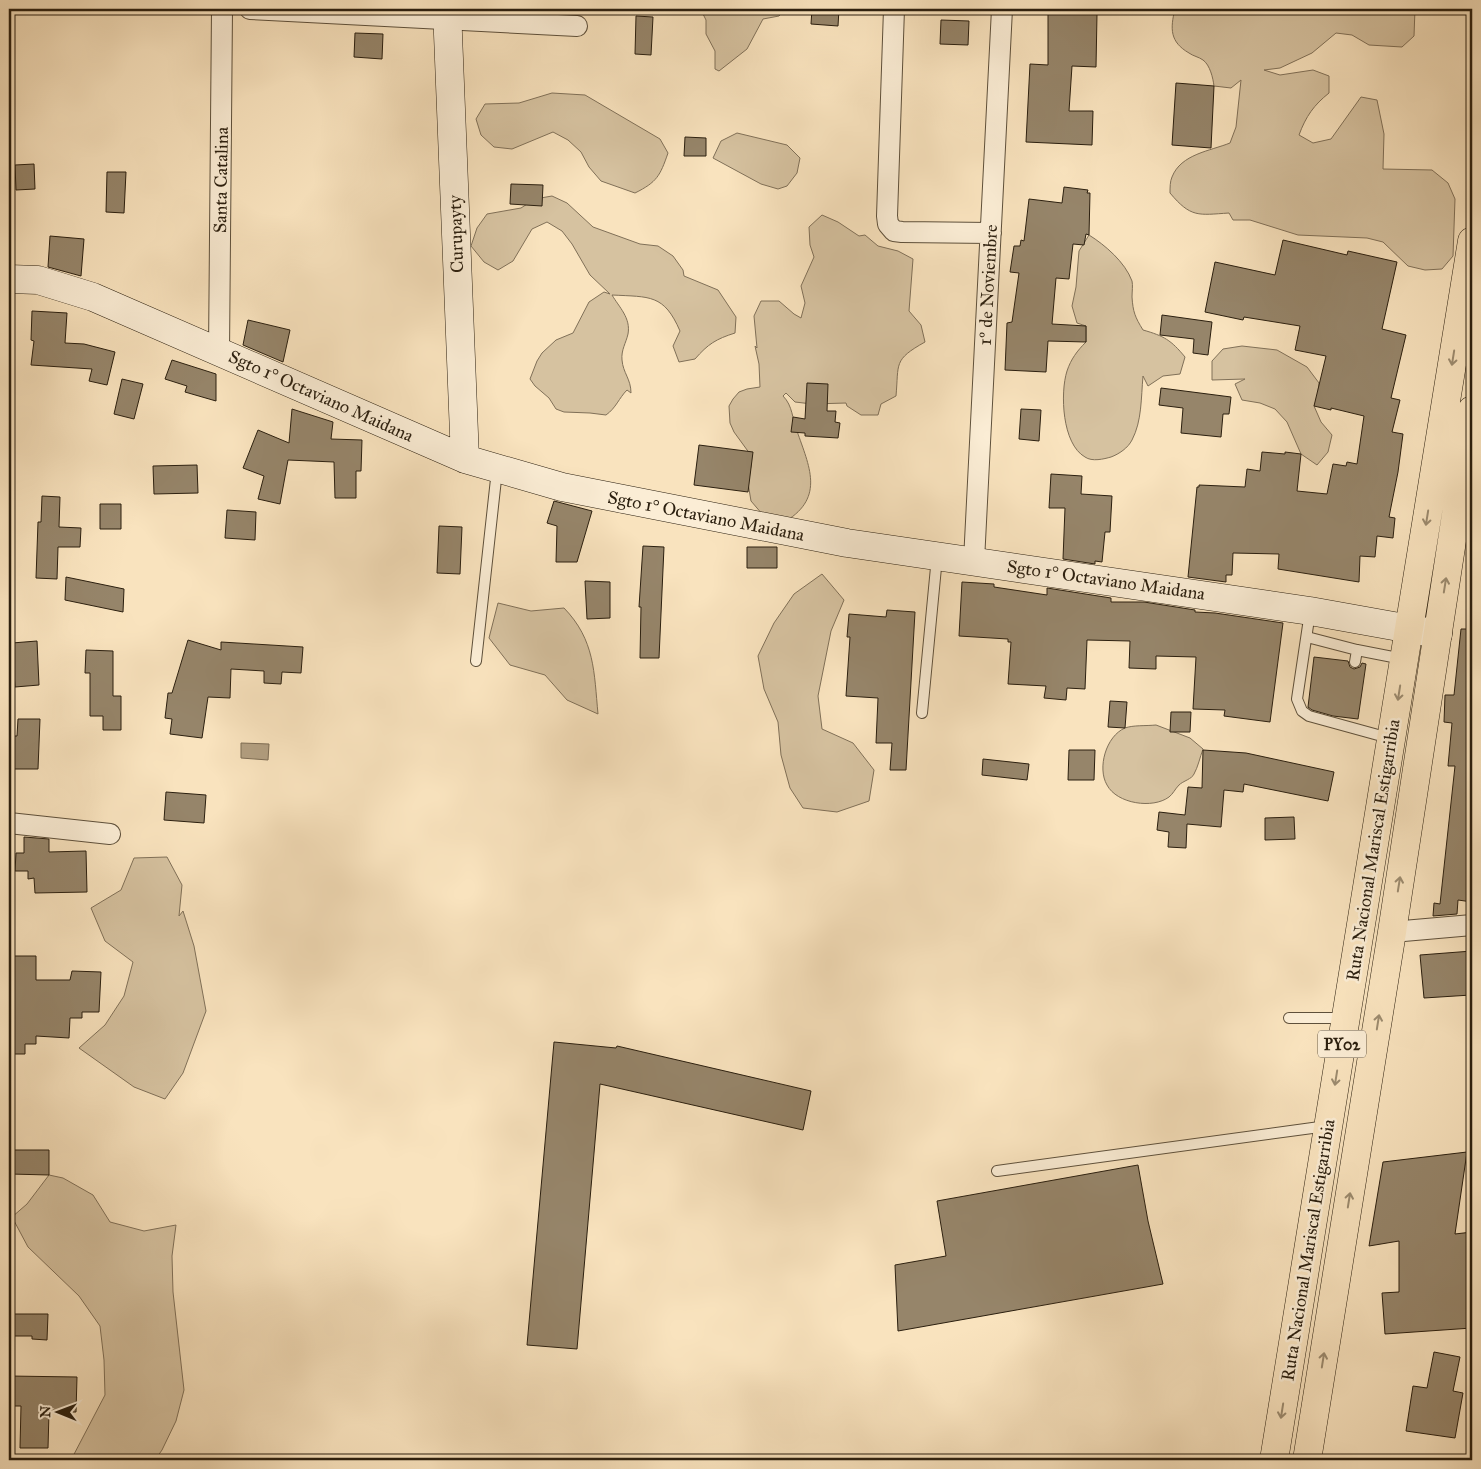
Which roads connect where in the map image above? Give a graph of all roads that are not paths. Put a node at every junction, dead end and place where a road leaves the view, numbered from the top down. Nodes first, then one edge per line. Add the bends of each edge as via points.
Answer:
1 (222, 9) edge
2 (250, 9) edge
3 (894, 9) edge
4 (1002, 9) edge
5 (447, 14) edge
6 (577, 26) dead end
7 (991, 233) junction
8 (1472, 241) edge
9 (9, 279) edge
10 (219, 352) junction
11 (1472, 410) edge
12 (465, 459) junction
13 (497, 468) junction
14 (937, 556) junction
15 (974, 561) junction
16 (1308, 624) junction
17 (1409, 628) junction
18 (1438, 634) junction
19 (1357, 650) junction
20 (1404, 659) junction
21 (476, 661) dead end
22 (1354, 662) dead end
23 (922, 713) dead end
24 (1392, 738) junction
25 (9, 823) edge
26 (110, 834) dead end
27 (1472, 925) edge
28 (1392, 932) junction
29 (1290, 1018) dead end
30 (1346, 1018) junction
31 (1328, 1126) junction
32 (997, 1171) dead end
33 (1274, 1460) edge
34 (1307, 1460) edge

1 - 10 street, Santa Catalina
2 - 5 street
3 - 7 street via 888,224 894,231 902,232
4 - 7 street, 1º de Noviembre
5 - 6 street
5 - 12 main road, Curupayty
7 - 15 street, 1º de Noviembre
8 -> 17 highway, Ruta Nacional Mariscal Estigarribia / PY02
9 - 10 main road, Sgto 1° Octaviano Maidana via 38,280 93,297
10 - 12 main road, Sgto 1° Octaviano Maidana
18 -> 11 highway, Ruta Nacional Mariscal Estigarribia / PY02
12 - 13 main road, Sgto 1° Octaviano Maidana
13 - 14 main road, Sgto 1° Octaviano Maidana via 562,487 686,512 847,543
13 - 21 lane
14 - 15 main road, Sgto 1° Octaviano Maidana
14 - 23 lane
15 - 16 main road, Sgto 1° Octaviano Maidana
16 - 17 main road, Sgto 1° Octaviano Maidana
16 - 19 lane
16 - 24 lane via 1297,698 1302,711 1309,716 1345,721
17 - 18 main road, Sgto 1° Octaviano Maidana
17 - 20 highway, Ruta Nacional Mariscal Estigarribia / PY02
28 -> 18 highway, Ruta Nacional Mariscal Estigarribia / PY02
19 - 20 lane
19 - 22 lane
20 -> 24 highway, Ruta Nacional Mariscal Estigarribia / PY02
24 - 30 highway, Ruta Nacional Mariscal Estigarribia / PY02
25 - 26 street
27 - 28 street
34 -> 28 highway, Ruta Nacional Mariscal Estigarribia / PY02
29 - 30 lane
30 -> 31 highway, Ruta Nacional Mariscal Estigarribia / PY02
31 - 32 lane
31 -> 33 highway, Ruta Nacional Mariscal Estigarribia / PY02

